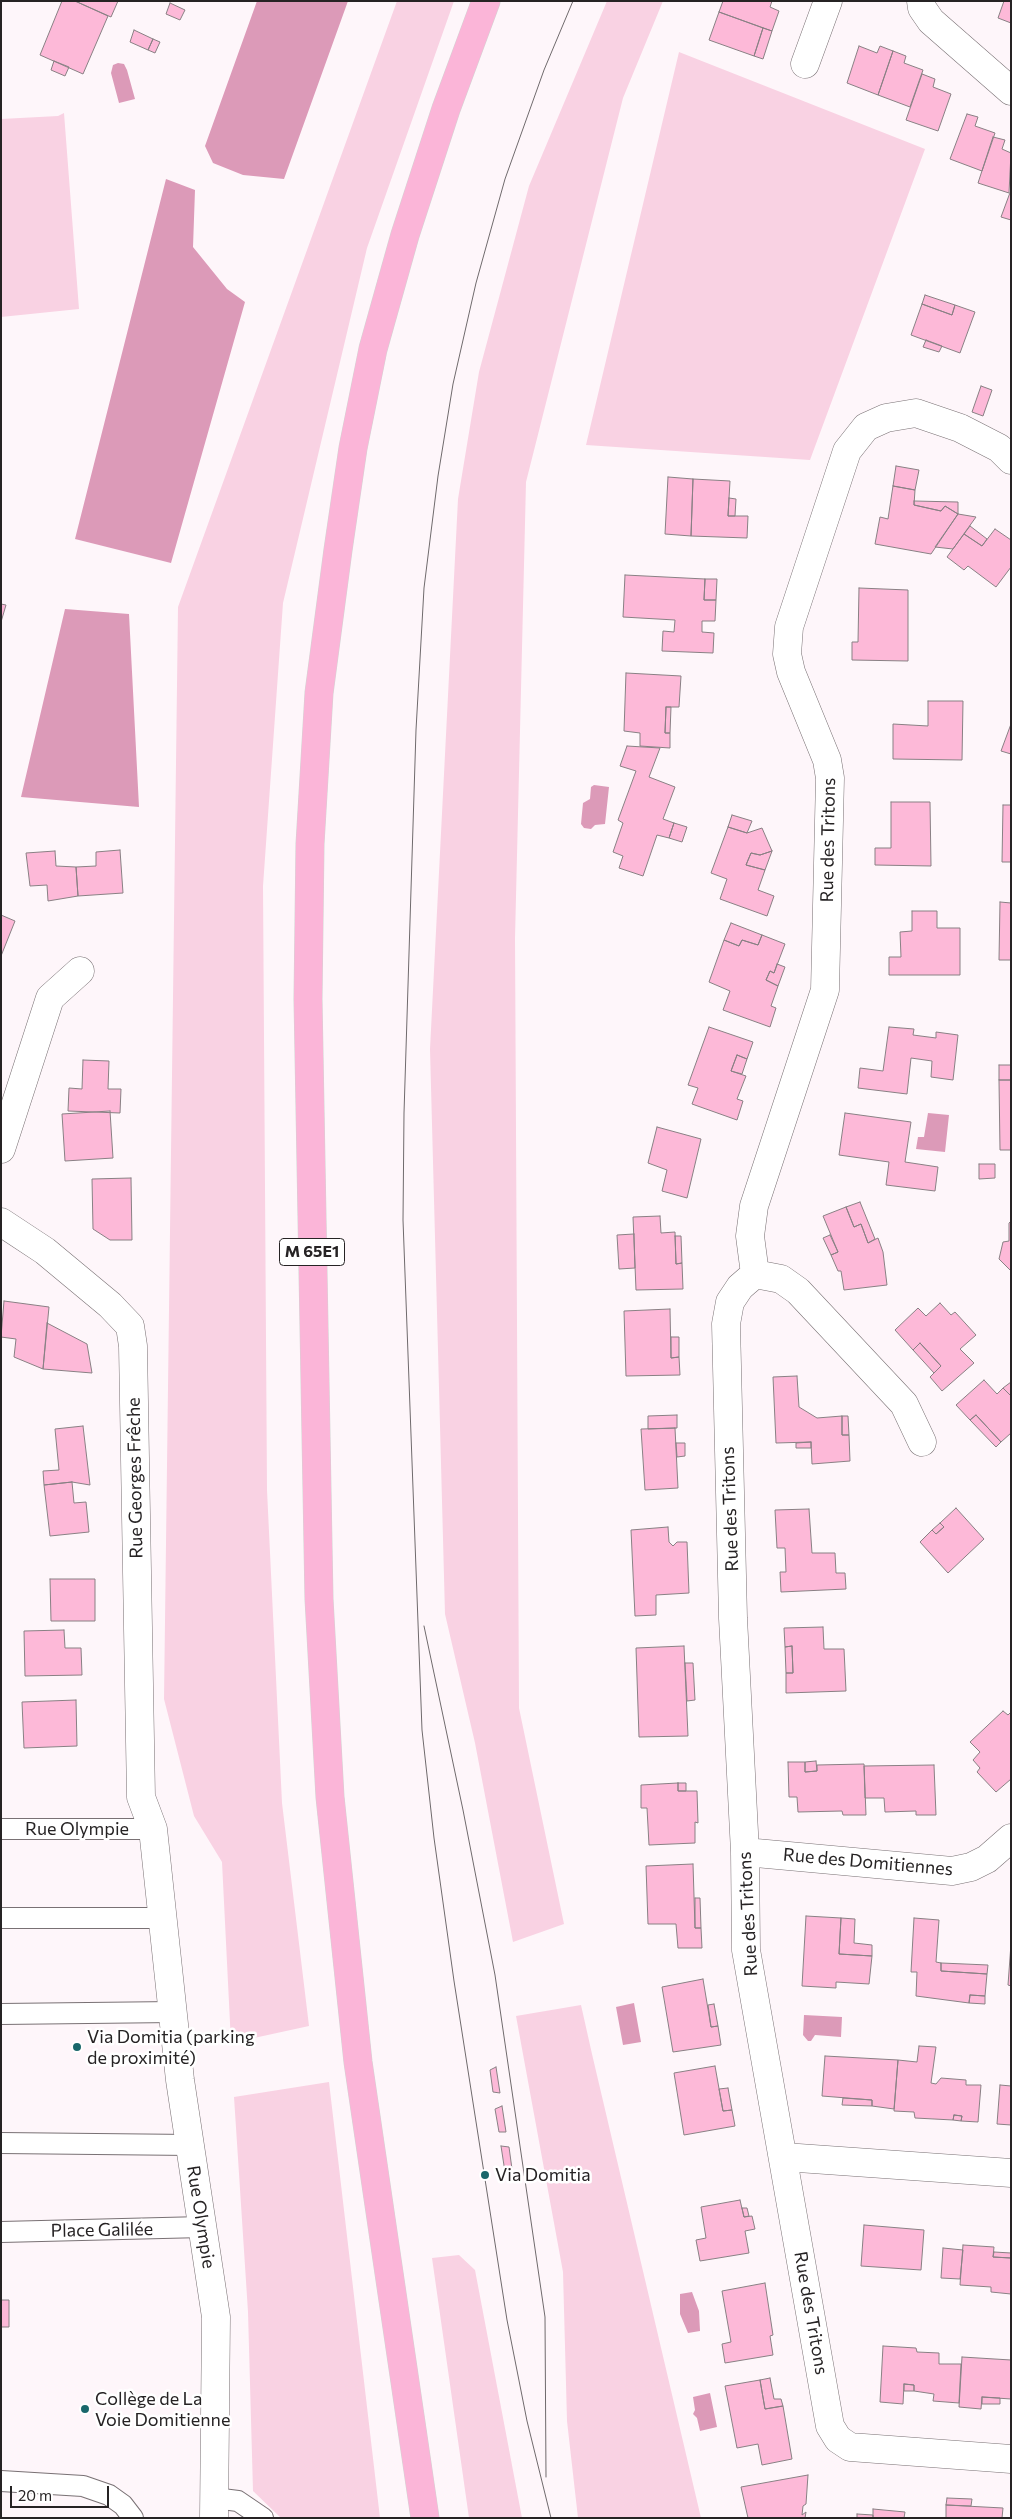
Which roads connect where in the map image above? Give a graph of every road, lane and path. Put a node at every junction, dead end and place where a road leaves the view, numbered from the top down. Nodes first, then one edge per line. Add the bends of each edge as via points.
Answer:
1 (486, 1) edge
2 (828, 1) edge
3 (921, 1) edge
4 (805, 64) dead end
5 (1011, 91) edge
6 (1011, 460) edge
7 (80, 971) dead end
8 (1, 1149) edge
9 (1, 1222) edge
10 (755, 1274) junction
11 (922, 1442) dead end
12 (140, 1797) joint
13 (1, 1829) edge
14 (153, 1829) junction
15 (1011, 1838) edge
16 (745, 1852) junction
17 (1, 1918) edge
18 (164, 1918) junction
19 (174, 2012) junction
20 (1, 2014) edge
21 (1, 2142) edge
22 (191, 2145) junction
23 (784, 2157) junction
24 (1011, 2173) edge
25 (203, 2227) junction
26 (1, 2232) edge
27 (1011, 2459) edge
28 (1, 2481) edge
29 (214, 2508) edge
30 (133, 2518) edge
31 (263, 2518) edge
32 (425, 2518) edge

1 - 32 main road, M 65E1 via 411,217 372,358 353,448 320,693 310,844 308,999 318,1600 330,1797 360,2072
2 - 4 street
3 - 5 street via 931,21
6 - 10 street, Rue des Tritons via 999,448 968,432 916,414 886,418 866,426 847,451 789,627 787,654 791,672 823,750 830,778 825,990 754,1206 750,1236
7 - 8 street via 50,998
9 - 12 street, Rue Georges Frêche via 45,1251 110,1305 130,1326 133,1346
10 - 11 street via 781,1279 798,1291 904,1404
10 - 16 street, Rue des Tritons via 740,1287 730,1302 726,1324 733,1618
12 - 14 street, Rue Olympie
13 - 14 lane, Rue Olympie
14 - 18 street, Rue Olympie
15 - 16 street, Rue des Domitiennes via 971,1867 952,1871
16 - 23 street, Rue des Tritons via 746,1950
17 - 18 lane
18 - 19 street, Rue Olympie
19 - 20 lane
19 - 22 street, Rue Olympie via 180,2080
21 - 22 lane
22 - 25 street, Rue Olympie
23 - 24 street
23 - 27 street, Rue des Tritons via 833,2433 850,2446
25 - 26 lane, Place Galilée
25 - 29 street, Rue Olympie via 216,2317
28 - 30 lane via 83,2486 108,2495 123,2505
29 - 31 lane via 238,2501

